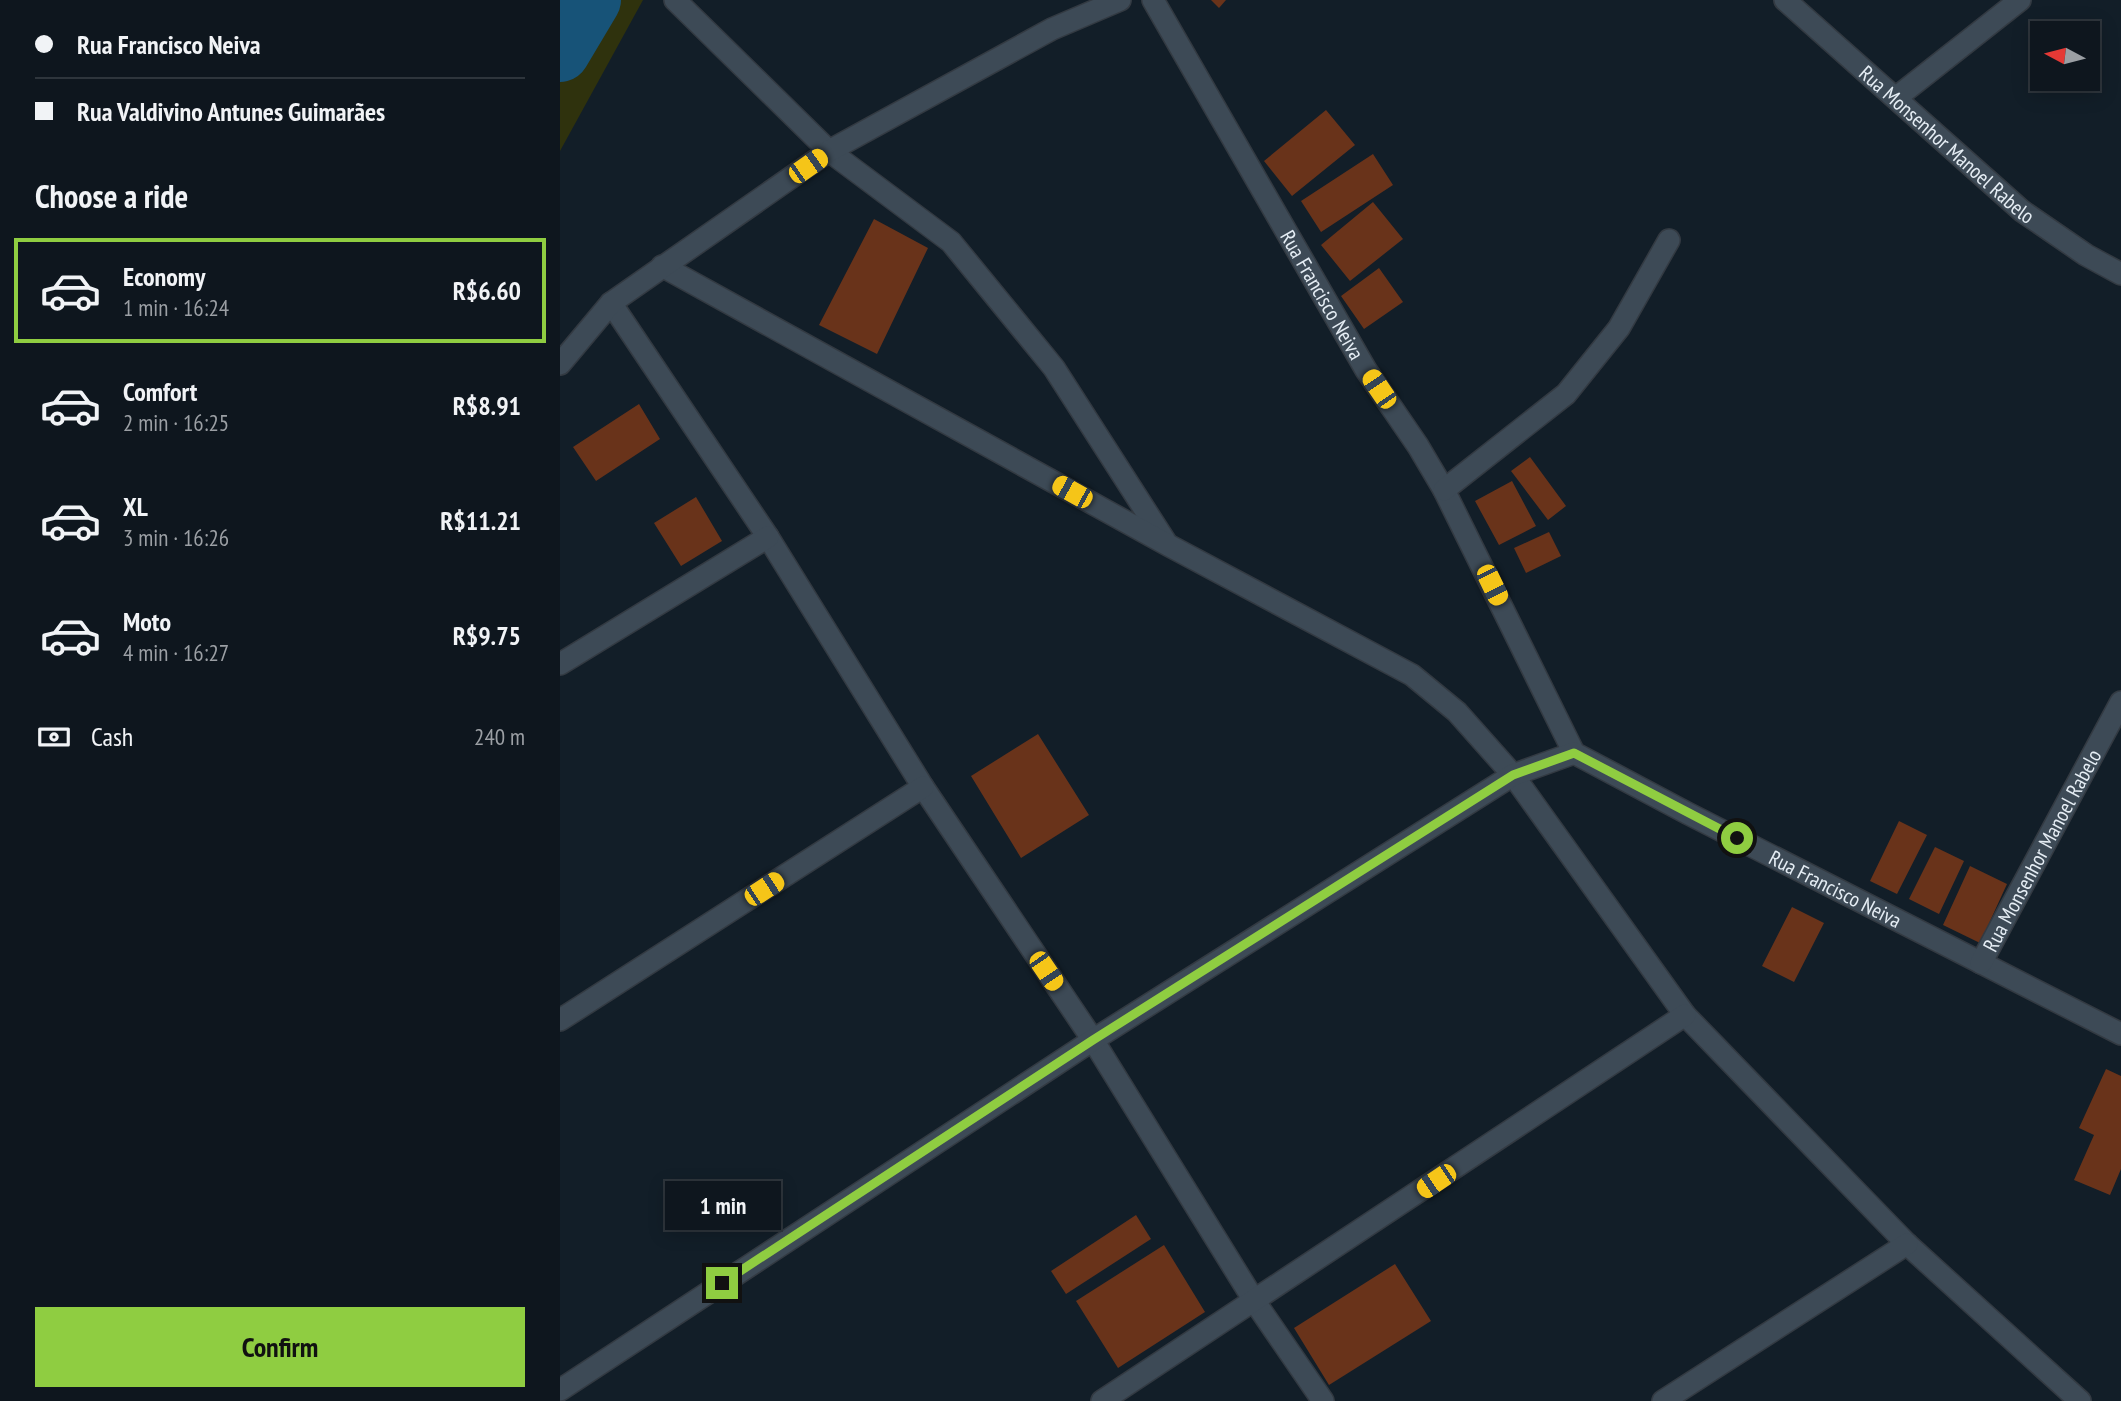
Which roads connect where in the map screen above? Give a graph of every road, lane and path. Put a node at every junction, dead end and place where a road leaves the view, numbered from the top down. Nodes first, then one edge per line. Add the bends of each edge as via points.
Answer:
1 (675, 0) edge
2 (1120, 0) edge
3 (1153, 0) edge
4 (1786, 0) edge
5 (2020, 0) edge
6 (1897, 97) junction
7 (829, 151) junction
8 (1669, 240) dead end
9 (662, 266) junction
10 (2121, 274) edge
11 (611, 303) junction
12 (560, 364) edge
13 (1444, 489) junction
14 (768, 537) junction
15 (1168, 545) junction
16 (560, 664) edge
17 (2121, 702) edge
18 (1574, 753) junction
19 (1513, 775) junction
20 (923, 787) junction
21 (1981, 963) junction
22 (1685, 1015) junction
23 (560, 1020) edge
24 (2121, 1034) edge
25 (1093, 1040) junction
26 (1907, 1244) junction
27 (1255, 1302) junction
28 (560, 1390) edge
29 (1102, 1401) edge
30 (1323, 1401) edge
31 (1663, 1401) edge
32 (2080, 1401) edge

1 - 7 street
2 - 7 street via 1042,34
3 - 13 street, Rua Francisco Neiva via 1366,370
4 - 6 street, Rua Monsenhor Manoel Rabelo
5 - 6 street
6 - 10 street, Rua Monsenhor Manoel Rabelo via 2022,211
7 - 9 street
7 - 15 street via 951,242 1054,369
8 - 13 street via 1619,328 1566,394
9 - 11 street
9 - 15 street
11 - 12 street
11 - 14 street
13 - 18 street, Rua Francisco Neiva
14 - 16 street
14 - 20 street
15 - 19 street via 1412,675 1457,712
17 - 21 street, Rua Monsenhor Manoel Rabelo
18 - 19 street
18 - 21 street, Rua Francisco Neiva
19 - 22 street
19 - 25 street
20 - 23 street
20 - 25 street
21 - 24 street, Rua Francisco Neiva
22 - 26 street
22 - 27 street
25 - 27 street
25 - 28 street
26 - 31 street
26 - 32 street
27 - 29 street
27 - 30 street

